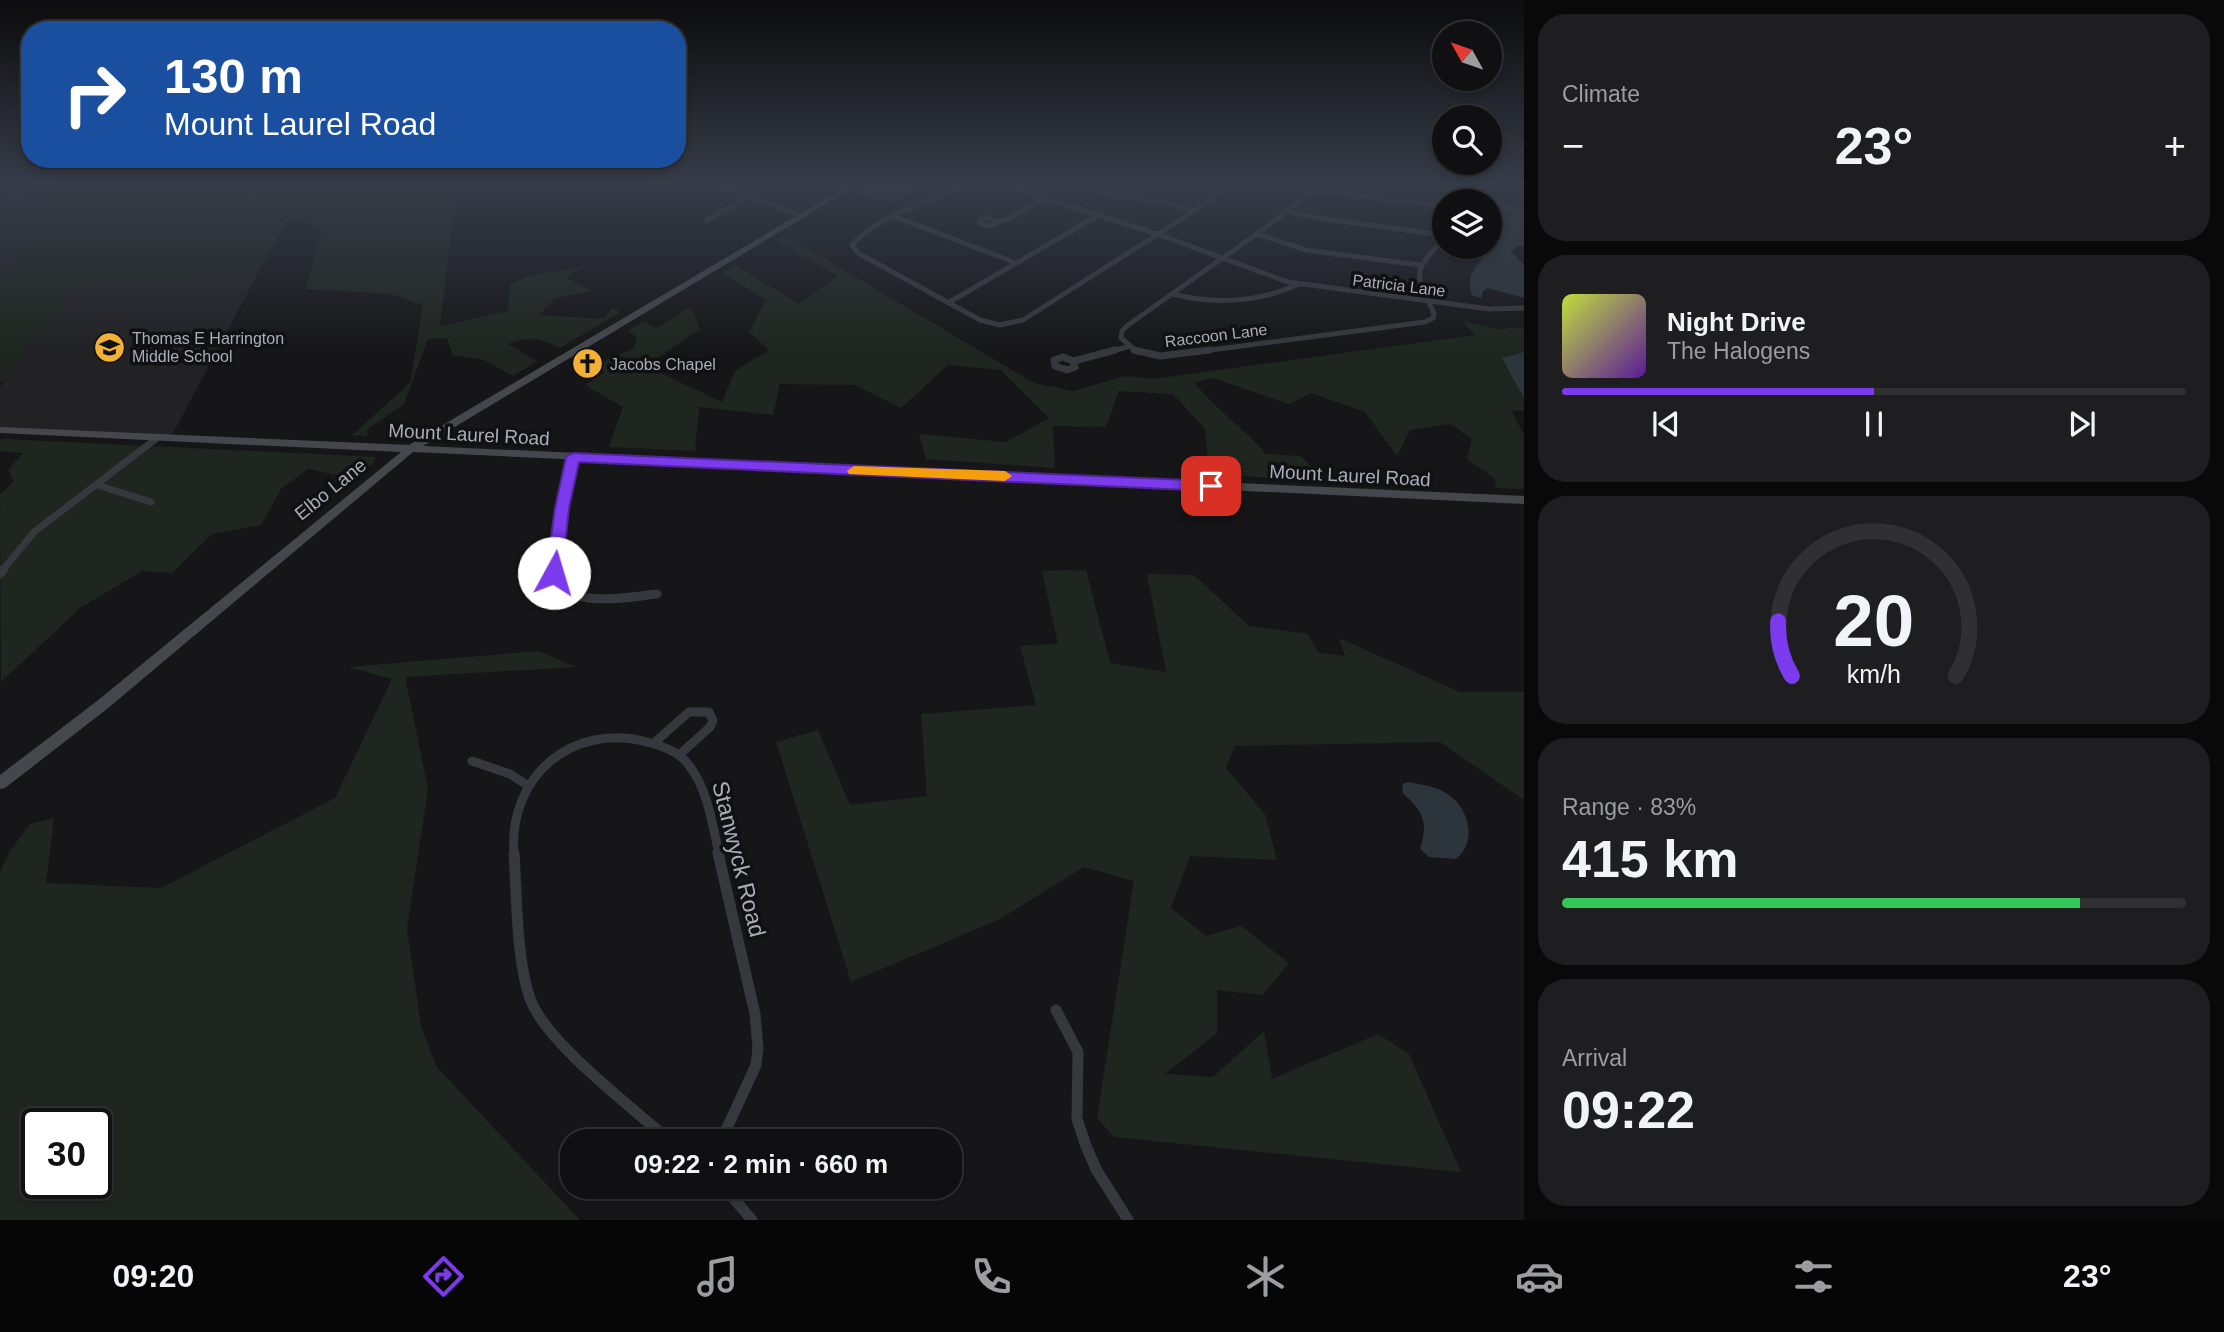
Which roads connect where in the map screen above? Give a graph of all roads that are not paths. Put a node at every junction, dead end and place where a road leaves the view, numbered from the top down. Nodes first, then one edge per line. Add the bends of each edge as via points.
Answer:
1 (764, 239) edge
2 (855, 239) edge
3 (954, 239) edge
4 (1057, 239) edge
5 (1153, 239) edge
6 (1170, 239) edge
7 (1250, 239) edge
8 (1272, 239) edge
9 (1432, 251) edge
10 (1222, 258) junction
11 (1016, 263) junction
12 (1420, 265) junction
13 (1299, 284) junction
14 (1173, 294) junction
15 (1429, 302) junction
16 (948, 303) junction
17 (1524, 308) edge
18 (1127, 347) junction
19 (1074, 361) dead end
20 (0, 430) edge
21 (157, 438) junction
22 (411, 449) junction
23 (573, 457) junction
24 (97, 485) junction
25 (1524, 500) edge
26 (151, 502) dead end
27 (0, 574) edge
28 (657, 594) dead end
29 (655, 742) junction
30 (679, 755) junction
31 (472, 761) dead end
32 (0, 783) edge
33 (527, 785) junction
34 (1056, 1010) dead end
35 (657, 1129) edge
36 (726, 1129) edge
37 (734, 1199) edge
38 (752, 1220) edge
39 (1128, 1220) edge

1 - 22 main road, Elbo Lane
2 - 16 street via 852,247
3 - 11 street
4 - 11 street
5 - 16 street via 1013,324 987,323
6 - 10 street, Patricia Lane
7 - 10 street, Raccoon Lane
8 - 12 street via 1306,250
9 - 12 street
10 - 13 street, Patricia Lane
10 - 14 street, Raccoon Lane
11 - 16 street
12 - 15 street via 1419,278
13 - 14 street via 1284,292 1213,301
13 - 15 street, Patricia Lane
14 - 18 street, Raccoon Lane via 1125,328 1121,335
15 - 17 street, Patricia Lane
15 - 18 street, Raccoon Lane via 1433,318 1425,322 1166,356 1144,355
18 - 19 street
20 - 21 main road, Mount Laurel Road
21 - 22 main road, Mount Laurel Road
21 - 24 street
22 - 23 main road, Mount Laurel Road
22 - 32 main road, Elbo Lane via 102,705
23 - 25 main road, Mount Laurel Road
23 - 28 street via 554,565 558,581 587,598
24 - 26 street
24 - 27 street via 34,531
29 - 30 street, Stanwyck Road
29 - 30 street via 689,712 709,712 710,727
29 - 33 street, Stanwyck Road via 615,737 575,745 551,759
30 - 36 street, Stanwyck Road via 695,773 706,798 757,1031 756,1065
31 - 33 street
33 - 35 street, Stanwyck Road via 512,830 530,998 557,1040
34 - 39 street via 1078,1052 1077,1119 1086,1146
37 - 38 street

